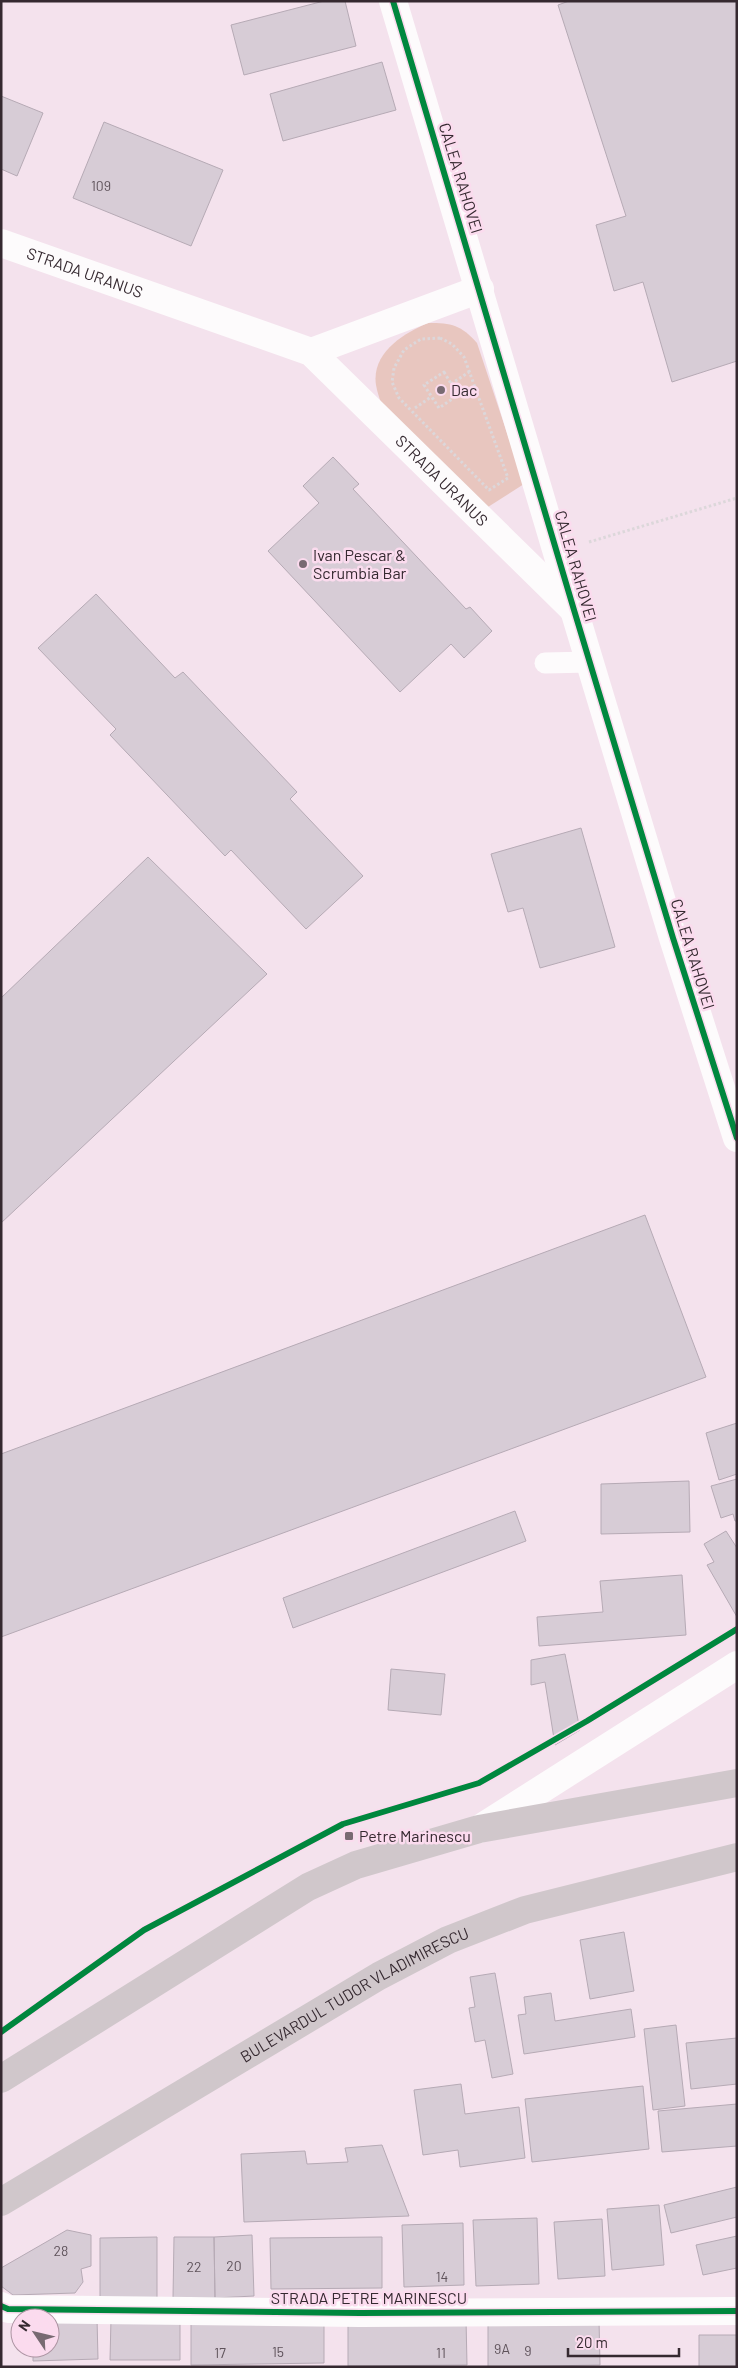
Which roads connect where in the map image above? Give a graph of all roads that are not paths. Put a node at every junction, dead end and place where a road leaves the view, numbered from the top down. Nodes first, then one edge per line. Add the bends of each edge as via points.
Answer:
1 (393, 1) edge
2 (1, 243) edge
3 (480, 289) junction
4 (310, 352) junction
5 (574, 610) junction
6 (590, 662) junction
7 (545, 663) dead end
8 (737, 1138) edge
9 (737, 1665) edge
10 (737, 1783) edge
11 (479, 1829) junction
12 (737, 1857) edge
13 (1, 2079) edge
14 (1, 2202) edge
15 (1, 2306) edge
16 (737, 2311) edge

1 - 3 street, CALEA RAHOVEI
2 - 4 street, STRADA URANUS
3 - 4 street
3 - 5 street, CALEA RAHOVEI
4 - 5 street, STRADA URANUS
5 - 6 street, CALEA RAHOVEI
6 - 7 lane
6 - 8 street, CALEA RAHOVEI
9 - 11 street
10 - 11 main road
11 - 13 main road via 356,1865 308,1886
12 - 14 main road, BULEVARDUL TUDOR VLADIMIRESCU via 525,1910 448,1940 379,1976
15 - 16 street, STRADA PETRE MARINESCU via 341,2312

